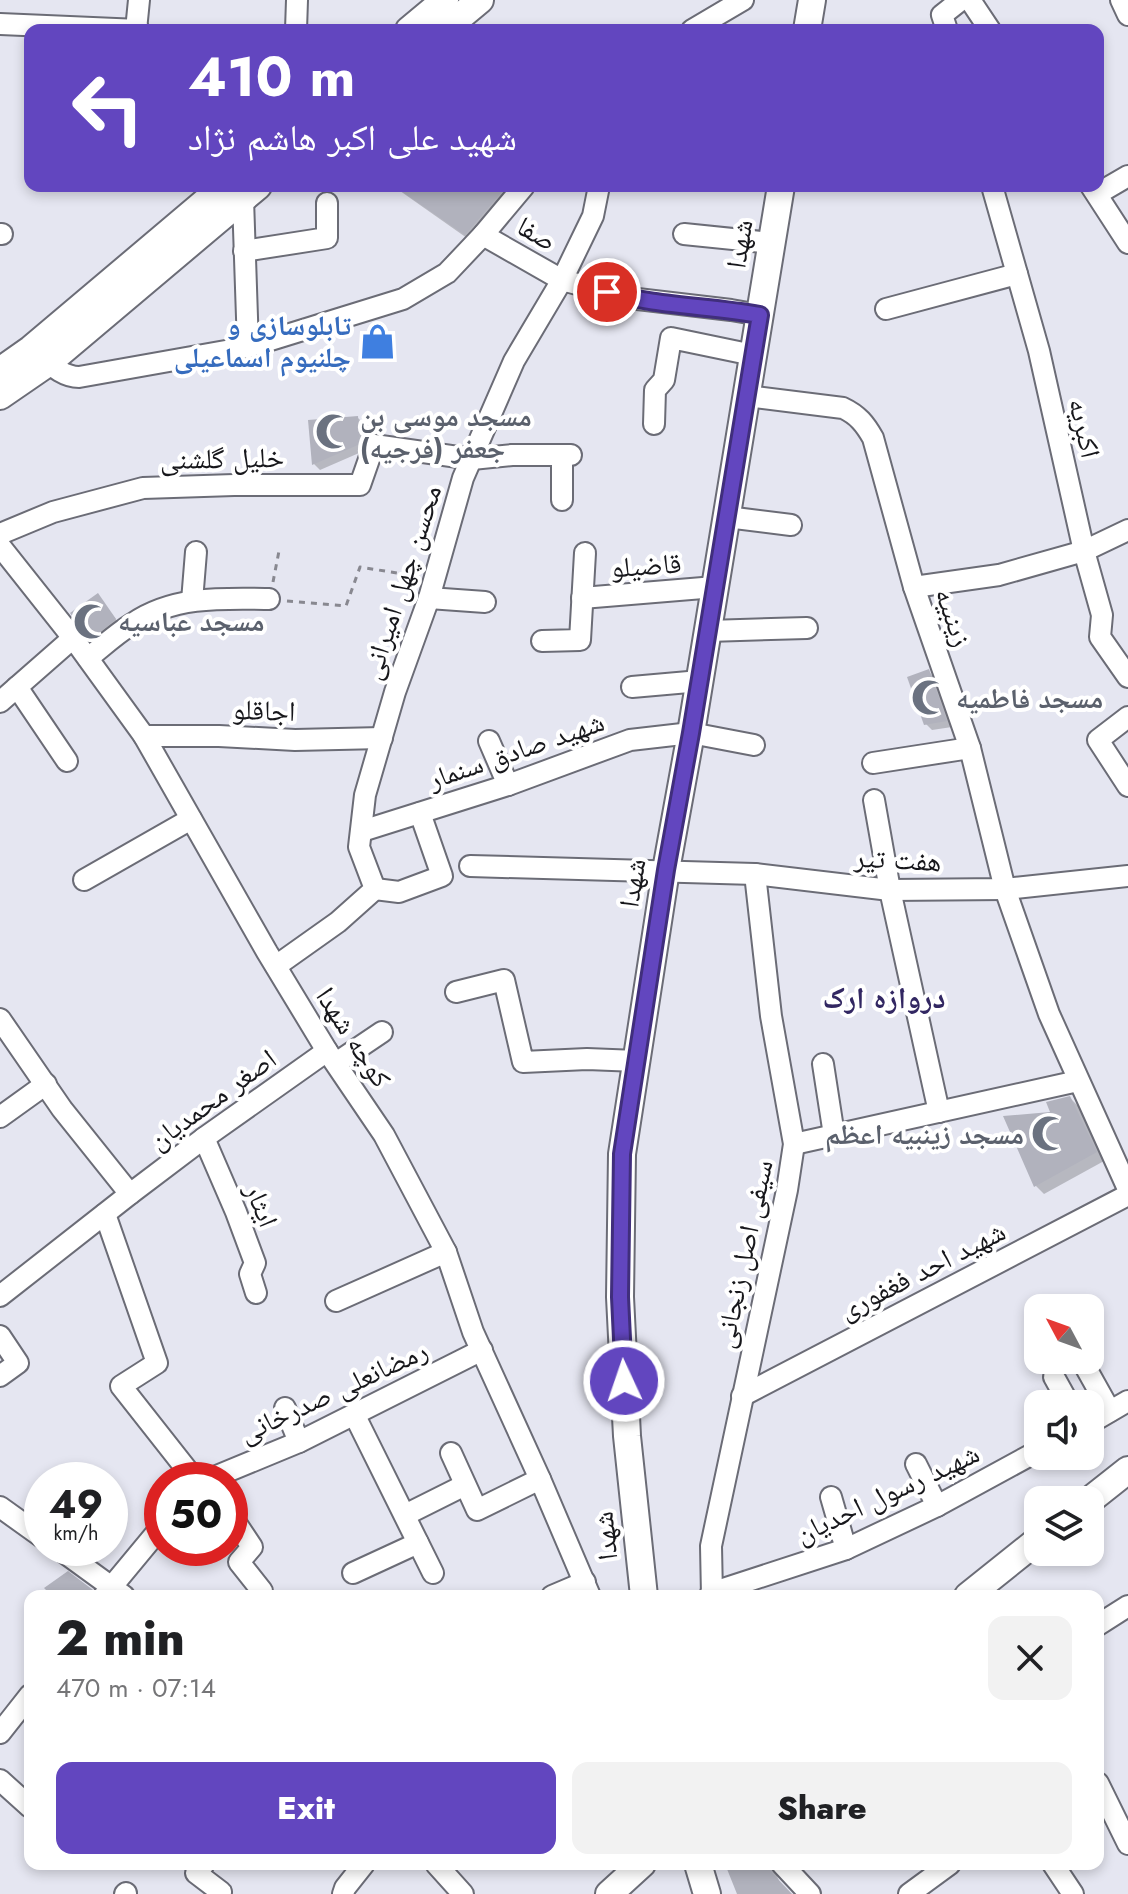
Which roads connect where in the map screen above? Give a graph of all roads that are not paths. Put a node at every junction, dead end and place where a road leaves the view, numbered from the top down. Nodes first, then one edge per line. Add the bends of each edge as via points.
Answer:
1 (139, 0) edge
2 (297, 0) edge
3 (445, 0) edge
4 (480, 0) edge
5 (743, 0) edge
6 (812, 0) edge
7 (961, 0) edge
8 (970, 0) edge
9 (1121, 0) edge
10 (1128, 15) edge
11 (0, 24) edge
12 (137, 24) edge
13 (296, 24) edge
14 (416, 24) edge
15 (451, 24) edge
16 (702, 24) edge
17 (808, 24) edge
18 (945, 24) edge
19 (986, 24) edge
20 (24, 25) edge
21 (1128, 176) edge
22 (1104, 186) edge
23 (240, 192) edge
24 (242, 192) edge
25 (519, 192) edge
26 (598, 192) edge
27 (780, 192) edge
28 (994, 192) edge
29 (1095, 192) edge
30 (327, 203) dead end
31 (684, 234) dead end
32 (483, 235) junction
33 (772, 243) junction
34 (1128, 243) edge
35 (244, 251) junction
36 (1017, 274) junction
37 (562, 280) junction
38 (886, 309) dead end
39 (760, 315) junction
40 (248, 347) junction
41 (753, 355) junction
42 (40, 356) junction
43 (0, 371) edge
44 (0, 396) edge
45 (747, 396) junction
46 (654, 424) dead end
47 (472, 459) junction
48 (562, 500) dead end
49 (727, 517) junction
50 (791, 525) dead end
51 (1128, 530) edge
52 (0, 534) edge
53 (0, 546) edge
54 (1084, 551) junction
55 (196, 552) dead end
56 (585, 553) dead end
57 (715, 587) junction
58 (914, 587) junction
59 (432, 588) junction
60 (582, 598) junction
61 (269, 599) road end
62 (192, 601) junction
63 (485, 602) dead end
64 (807, 628) dead end
65 (708, 631) junction
66 (73, 638) junction
67 (542, 641) dead end
68 (88, 658) junction
69 (1128, 677) edge
70 (700, 681) junction
71 (17, 687) junction
72 (632, 687) dead end
73 (0, 702) edge
74 (1128, 717) edge
75 (691, 733) junction
76 (144, 736) junction
77 (382, 738) junction
78 (489, 741) dead end
79 (754, 745) dead end
80 (970, 748) junction
81 (67, 761) dead end
82 (873, 763) dead end
83 (508, 785) junction
84 (1128, 786) edge
85 (874, 800) dead end
86 (420, 813) junction
87 (191, 819) junction
88 (362, 831) junction
89 (470, 866) dead end
90 (666, 870) junction
91 (755, 874) junction
92 (1128, 876) edge
93 (84, 880) dead end
94 (375, 889) junction
95 (1005, 889) junction
96 (890, 890) junction
97 (276, 966) junction
98 (456, 992) dead end
99 (0, 1019) edge
100 (382, 1032) dead end
101 (332, 1057) junction
102 (637, 1061) junction
103 (823, 1064) dead end
104 (1078, 1081) junction
105 (46, 1084) junction
106 (939, 1112) junction
107 (0, 1117) edge
108 (834, 1135) junction
109 (204, 1138) junction
110 (794, 1144) junction
111 (1128, 1192) edge
112 (130, 1194) junction
113 (105, 1214) junction
114 (446, 1252) junction
115 (256, 1293) dead end
116 (0, 1296) edge
117 (336, 1301) dead end
118 (0, 1336) edge
119 (482, 1350) junction
120 (1091, 1374) edge
121 (0, 1376) edge
122 (1054, 1377) dead end
123 (1061, 1390) edge
124 (742, 1396) junction
125 (1119, 1406) edge
126 (285, 1408) dead end
127 (355, 1416) junction
128 (299, 1442) junction
129 (451, 1453) dead end
130 (1024, 1459) edge
131 (181, 1462) edge
132 (248, 1463) edge
133 (916, 1464) dead end
134 (1128, 1470) edge
135 (540, 1479) junction
136 (465, 1485) junction
137 (1104, 1489) edge
138 (831, 1497) dead end
139 (937, 1506) junction
140 (0, 1507) edge
141 (405, 1515) junction
142 (24, 1524) edge
143 (418, 1543) junction
144 (846, 1549) junction
145 (144, 1551) edge
146 (1024, 1551) edge
147 (80, 1566) edge
148 (242, 1566) edge
149 (353, 1573) dead end
150 (433, 1573) dead end
151 (587, 1589) edge
152 (109, 1590) edge
153 (115, 1590) edge
154 (261, 1590) edge
155 (643, 1590) edge
156 (712, 1590) edge
157 (727, 1590) edge
158 (976, 1590) edge
159 (1128, 1606) edge
160 (1104, 1621) edge
161 (24, 1703) edge
162 (0, 1733) edge
163 (0, 1780) edge
164 (1104, 1795) edge
165 (24, 1802) edge
166 (1128, 1844) edge
167 (199, 1870) edge
168 (359, 1870) edge
169 (441, 1870) edge
170 (632, 1870) edge
171 (700, 1870) edge
172 (788, 1870) edge
173 (942, 1870) edge
174 (1057, 1870) edge
175 (220, 1894) edge
176 (343, 1894) edge
177 (463, 1894) edge
178 (609, 1894) edge
179 (707, 1894) edge
180 (810, 1894) edge
181 (909, 1894) edge
182 (946, 1894) edge
183 (1073, 1894) edge

1 - 12 street
2 - 13 street
3 - 14 main road
4 - 15 main road
5 - 16 street
6 - 17 main road
7 - 18 street via 942,15
8 - 19 street
9 - 10 street
11 - 20 street
21 - 22 street
23 - 42 main road
24 - 35 street
25 - 32 street
26 - 37 street, محسن چهل امیرانی via 593,216
27 - 33 main road, شهدا
28 - 36 street, اکبریه
29 - 34 street
30 - 35 street via 327,238
31 - 33 street
32 - 37 street, صفا
32 - 40 street via 447,273 403,299
33 - 39 main road, شهدا
35 - 40 street
36 - 38 street
36 - 54 street, اکبریه
37 - 39 street, صفا via 629,298
37 - 47 street, محسن چهل امیرانی via 514,361
39 - 41 main road, شهدا
40 - 42 street via 79,377 62,373
41 - 45 main road, شهدا
41 - 46 street via 671,338 664,380 655,390
42 - 43 main road
42 - 44 main road
45 - 49 main road, شهدا
45 - 58 street, زینبیه via 856,414 873,438
47 - 48 street via 567,455
47 - 52 street, خلیل گلشنی via 374,445 360,485 143,488 53,512
47 - 59 street, محسن چهل امیرانی
49 - 50 street
49 - 57 main road, شهدا
51 - 54 street
53 - 66 street, کوچه شهدا
54 - 58 street via 999,575
54 - 69 street, اکبریه via 1102,615 1100,637
55 - 62 street
56 - 60 street
57 - 60 street, قاضیلو
57 - 65 main road, شهدا
58 - 80 street, زینبیه
59 - 63 street
59 - 77 street, محسن چهل امیرانی
60 - 67 street via 580,640
61 - 62 street
62 - 68 street via 133,622
64 - 65 street
65 - 70 main road, شهدا
66 - 68 street, کوچه شهدا
66 - 71 street
68 - 76 street, کوچه شهدا
70 - 72 street
70 - 75 main road, شهدا
71 - 73 street
71 - 81 street
74 - 84 street via 1098,740
75 - 79 street, شهید صادق سنمار
75 - 83 street, شهید صادق سنمار via 630,740
75 - 90 main road, شهدا
76 - 77 street, اجاقلو
76 - 87 street, کوچه شهدا
77 - 88 street, محسن چهل امیرانی via 365,795
78 - 83 street
80 - 82 street
80 - 95 street, زینبیه
83 - 86 street, شهید صادق سنمار
85 - 96 street
86 - 88 street, شهید صادق سنمار
86 - 94 street via 442,876 399,892
87 - 93 street
87 - 97 street, کوچه شهدا
88 - 94 street, محسن چهل امیرانی via 359,847
89 - 90 street, هفت تیر
90 - 91 street, هفت تیر
90 - 102 main road, شهدا
91 - 96 street, هفت تیر
91 - 110 street, سیفی اصل زنجانی via 771,1016
92 - 95 street, هفت تیر
94 - 97 street
95 - 96 street, هفت تیر
95 - 104 street, زینبیه
96 - 106 street
97 - 101 street, کوچه شهدا
98 - 102 street via 504,980 523,1062
99 - 105 street
100 - 101 street, اصغر محمدیان
101 - 109 street, اصغر محمدیان
101 - 114 street, کوچه شهدا via 384,1135
102 - 155 main road, شهدا via 622,1154 620,1297 627,1436
103 - 108 street
104 - 106 street
104 - 111 street, زینبیه
105 - 107 street
105 - 112 street
106 - 108 street
108 - 110 street
109 - 112 street, اصغر محمدیان
109 - 115 street, ایثار via 255,1263 250,1274
110 - 124 street, سیفی اصل زنجانی
111 - 124 street, شهید احد فغفوری
112 - 113 street, اصغر محمدیان
113 - 116 street, اصغر محمدیان
113 - 131 street via 157,1363 121,1386
114 - 117 street
114 - 119 street, کوچه شهدا
118 - 121 street via 18,1363
119 - 127 street, رمضانعلی صدرخانی
119 - 135 street, کوچه شهدا
120 - 125 street
122 - 123 street
124 - 156 street, سیفی اصل زنجانی via 711,1546
126 - 128 street
127 - 128 street, رمضانعلی صدرخانی
127 - 141 street
128 - 132 street, رمضانعلی صدرخانی
129 - 136 street
130 - 139 street, شهید رسول احدیان
133 - 139 street
134 - 137 main road
135 - 136 street via 477,1510
135 - 151 street, کوچه شهدا
136 - 141 street
138 - 144 street
139 - 144 street, شهید رسول احدیان
140 - 142 street
141 - 143 street
143 - 149 street
143 - 150 street
144 - 157 street, شهید رسول احدیان
145 - 153 street
146 - 158 main road
147 - 152 street
148 - 154 street
159 - 160 street
161 - 162 street
163 - 165 street
164 - 166 street
167 - 175 street
168 - 176 street
169 - 177 street
170 - 178 main road
171 - 179 main road
172 - 180 street
173 - 181 street
173 - 182 street
174 - 183 street

